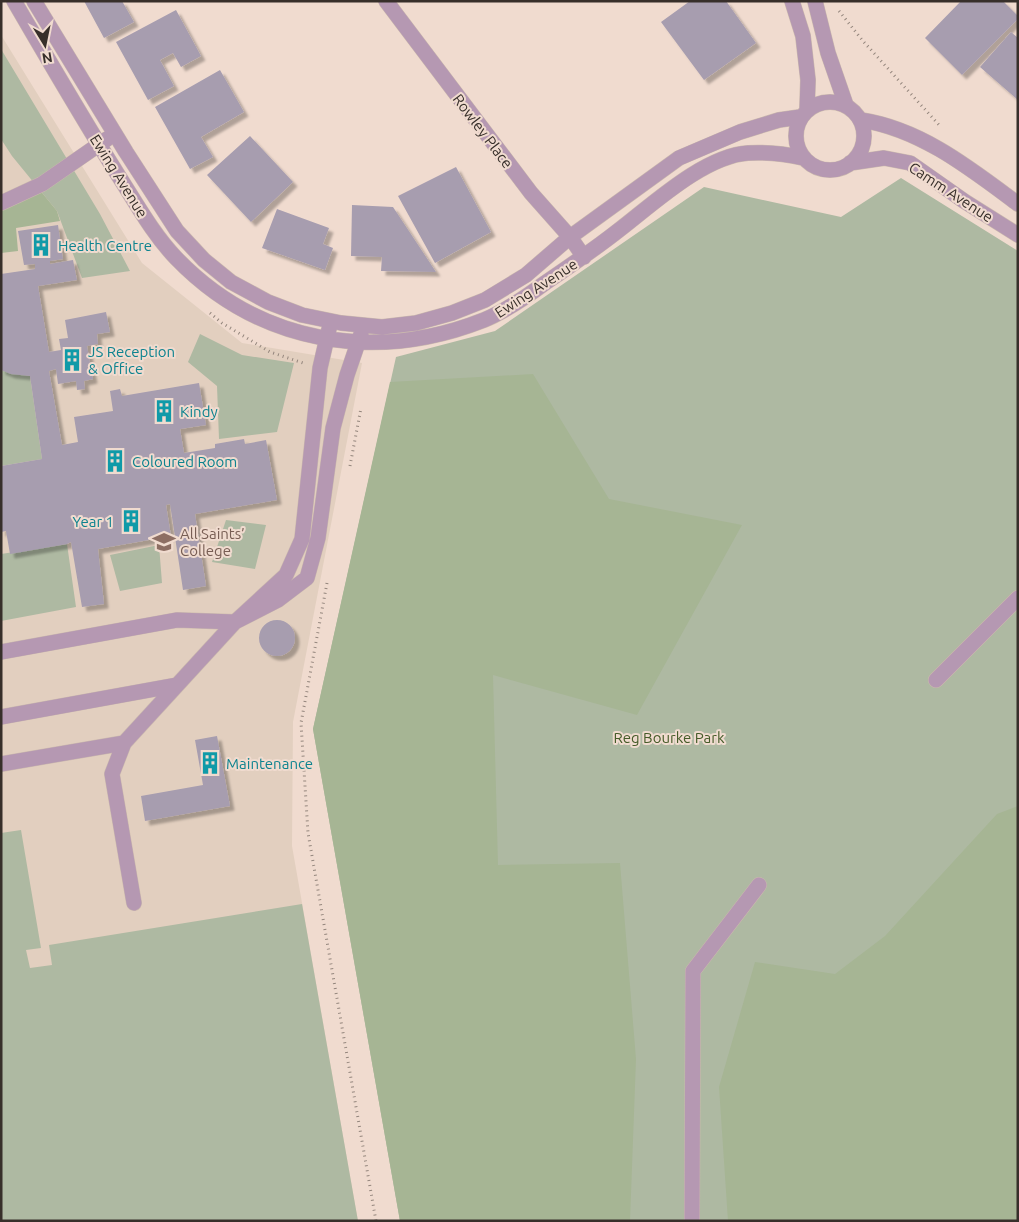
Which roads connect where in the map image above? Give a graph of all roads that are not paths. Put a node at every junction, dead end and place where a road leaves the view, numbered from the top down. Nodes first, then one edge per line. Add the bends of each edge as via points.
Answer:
1 (14, 1) edge
2 (34, 1) edge
3 (386, 1) edge
4 (792, 1) edge
5 (815, 1) edge
6 (846, 105) junction
7 (804, 114) junction
8 (861, 120) junction
9 (115, 134) junction
10 (99, 144) junction
11 (803, 158) junction
12 (850, 164) junction
13 (1, 203) edge
14 (1018, 204) edge
15 (1018, 235) edge
16 (570, 237) junction
17 (584, 257) junction
18 (331, 321) junction
19 (363, 325) junction
20 (327, 339) junction
21 (359, 342) junction
22 (1018, 598) edge
23 (235, 622) junction
24 (1, 652) edge
25 (936, 680) dead end
26 (177, 685) junction
27 (1, 716) edge
28 (124, 743) junction
29 (1, 764) edge
30 (759, 885) dead end
31 (134, 903) dead end
32 (692, 1221) edge

1 - 10 street, Ewing Avenue
2 - 9 street, Ewing Avenue
3 - 16 street, Rowley Place via 531,193
4 - 7 street via 804,36 808,80
5 - 6 street
6 - 7 street via 826,101 816,104
6 - 8 street
7 - 11 street via 796,127 798,148
7 - 16 street, Ewing Avenue via 740,132 679,158
8 - 12 street via 864,144
8 - 14 street, Camm Avenue via 883,123 955,158
9 - 10 street
9 - 18 street, Ewing Avenue via 177,231 204,260 231,282 268,302 302,315
10 - 13 street via 42,184
10 - 20 street, Ewing Avenue via 163,243 204,284 264,320
11 - 12 street via 816,167 831,170
11 - 17 street, Ewing Avenue via 787,154 746,153 722,159 688,177
12 - 15 street, Camm Avenue via 884,158 910,163
16 - 17 street, Rowley Place
16 - 19 street, Ewing Avenue via 526,275 485,300 416,323 382,327
17 - 21 street, Ewing Avenue via 486,319 423,338
18 - 19 street, Ewing Avenue
18 - 20 street
19 - 21 street
20 - 21 street, Ewing Avenue
20 - 23 street via 320,368 302,539 286,575
21 - 23 street via 333,428 318,538 307,578 278,600
22 - 25 street
23 - 24 street via 177,620
23 - 26 street
26 - 27 street
26 - 28 street
28 - 29 street
28 - 31 street via 112,774
30 - 32 street via 693,971

